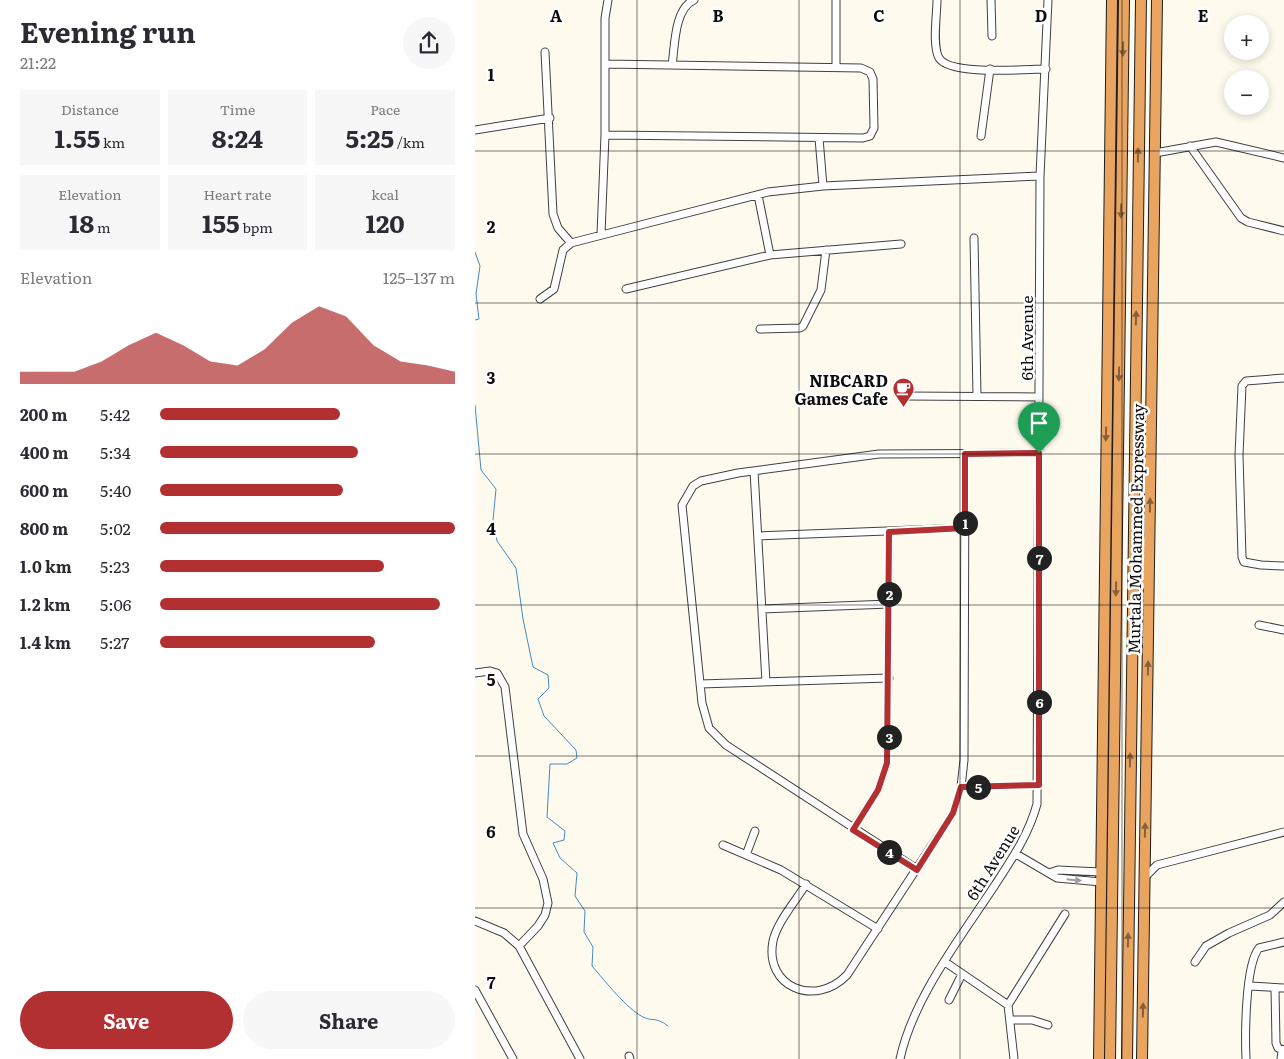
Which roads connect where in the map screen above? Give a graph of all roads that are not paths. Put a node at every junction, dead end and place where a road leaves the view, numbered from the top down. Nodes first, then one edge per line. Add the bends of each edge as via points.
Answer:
1 (608, 0) edge
2 (694, 0) edge
3 (836, 0) edge
4 (937, 0) edge
5 (991, 0) edge
6 (1048, 0) edge
7 (1112, 0) edge
8 (1124, 0) edge
9 (1141, 0) edge
10 (1157, 0) edge
11 (992, 36) dead end
12 (545, 52) dead end
13 (605, 64) junction
14 (672, 65) junction
15 (836, 67) junction
16 (990, 69) junction
17 (1046, 69) junction
18 (550, 118) junction
19 (475, 130) edge
20 (605, 135) junction
21 (981, 136) dead end
22 (819, 138) junction
23 (1190, 146) junction
24 (1155, 153) junction
25 (1284, 158) edge
26 (1039, 176) junction
27 (823, 186) junction
28 (757, 195) junction
29 (1284, 231) edge
30 (601, 234) junction
31 (974, 238) dead end
32 (571, 243) junction
33 (901, 244) dead end
34 (826, 250) junction
35 (770, 254) junction
36 (627, 289) dead end
37 (540, 299) dead end
38 (760, 329) dead end
39 (1284, 378) edge
40 (905, 396) dead end
41 (977, 396) junction
42 (1039, 397) junction
43 (1039, 453) junction
44 (965, 454) junction
45 (754, 471) junction
46 (1133, 514) junction
47 (965, 528) junction
48 (889, 532) junction
49 (758, 536) junction
50 (1117, 542) junction
51 (1284, 566) edge
52 (1104, 592) junction
53 (889, 604) junction
54 (763, 609) junction
55 (1259, 625) dead end
56 (1284, 630) edge
57 (1148, 638) junction
58 (475, 672) edge
59 (889, 678) junction
60 (766, 682) junction
61 (700, 684) junction
62 (1039, 785) junction
63 (961, 787) junction
64 (853, 830) junction
65 (755, 831) dead end
66 (1284, 832) edge
67 (723, 845) dead end
68 (1016, 854) junction
69 (746, 855) junction
70 (1145, 857) junction
71 (1157, 866) junction
72 (917, 870) junction
73 (1101, 877) junction
74 (1145, 878) junction
75 (806, 884) junction
76 (1284, 901) edge
77 (1065, 914) dead end
78 (475, 921) edge
79 (878, 929) junction
80 (1284, 942) edge
81 (519, 946) junction
82 (945, 962) junction
83 (1195, 962) dead end
84 (962, 974) junction
85 (1250, 986) junction
86 (1275, 988) junction
87 (1284, 988) edge
88 (475, 990) edge
89 (949, 1000) dead end
90 (1008, 1005) junction
91 (1010, 1020) junction
92 (1276, 1023) junction
93 (1284, 1023) edge
94 (1047, 1025) dead end
95 (1283, 1050) edge
96 (513, 1059) edge
97 (580, 1059) edge
98 (900, 1059) edge
99 (1014, 1059) edge
100 (1099, 1059) edge
101 (1110, 1059) edge
102 (1127, 1059) edge
103 (1143, 1059) edge
104 (1246, 1059) edge
105 (1281, 1059) edge

1 - 13 street
2 - 14 street via 684,6
3 - 15 street
4 - 16 street via 936,46 939,58 956,68
5 - 11 street
6 - 17 street, 6th Avenue
7 -> 52 highway, Murtala Mohammed Expressway
8 -> 50 highway, Murtala Mohammed Expressway
46 -> 9 highway, Murtala Mohammed Expressway
10 - 24 highway, Murtala Mohammed Expressway
12 - 18 street
13 - 14 street
13 - 20 street
14 - 15 street
15 - 22 street via 861,68 870,72 874,128 870,136 863,138
16 - 17 street
16 - 21 street
17 - 26 street, 6th Avenue
18 - 19 street
18 - 32 street via 553,214 558,228
20 - 22 street
20 - 30 street
22 - 27 street
23 - 24 street
23 - 25 street via 1216,142
23 - 29 street via 1241,218
57 -> 24 highway, Murtala Mohammed Expressway
26 - 27 street
26 - 42 street, 6th Avenue
27 - 28 street
28 - 30 street
28 - 35 street
30 - 32 street
31 - 41 street
32 - 37 street via 563,250 554,289
33 - 34 street
34 - 35 street
34 - 38 street via 821,290 803,326
35 - 36 street
39 - 51 street via 1246,381 1239,446 1242,557 1250,564
40 - 41 street
41 - 42 street
42 - 43 street, 6th Avenue
43 - 44 street
43 - 62 street, 6th Avenue
44 - 45 street via 879,454
44 - 47 street
45 - 49 street
45 - 61 street via 701,481 690,490 683,504
46 - 57 highway via 1141,547
102 -> 46 highway, Murtala Mohammed Expressway
47 - 48 street
47 - 63 street via 964,760
48 - 49 street
48 - 53 street
49 - 54 street
50 - 52 highway
50 -> 101 highway, Murtala Mohammed Expressway
52 - 73 highway, Murtala Mohammed Expressway
53 - 54 street
53 - 59 street
54 - 60 street
55 - 56 street
70 -> 57 highway, Murtala Mohammed Expressway
58 - 81 street via 497,673 505,687 523,834 547,890 545,916
59 - 60 street
59 - 64 street via 887,763 878,790
60 - 61 street
61 - 64 street via 705,717 717,737
62 - 63 street
62 - 68 street, 6th Avenue via 1032,823
63 - 72 street via 953,813
64 - 72 street
65 - 69 street
66 - 71 street
67 - 69 street
68 - 73 street via 1049,873 1058,870
68 - 82 street, 6th Avenue
69 - 75 street
70 - 71 street
70 - 74 highway, Murtala Mohammed Expressway
71 - 74 street
72 - 79 street
73 - 100 highway, Murtala Mohammed Expressway
103 -> 74 highway, Murtala Mohammed Expressway
75 - 79 street
75 - 79 street via 773,940 775,964 788,984 808,992 829,989 847,975
76 - 83 street via 1269,915 1206,946
77 - 90 street
78 - 81 street via 504,933
80 - 85 street via 1259,948 1254,954
81 - 97 street
82 - 84 street
82 - 98 street, 6th Avenue via 905,1038
84 - 89 street
84 - 90 street
85 - 86 street
85 - 104 street
86 - 87 street
86 - 92 street
88 - 96 street
90 - 91 street
91 - 94 street via 1032,1020
91 - 99 street
92 - 93 street
92 - 95 street via 1276,1044
95 - 105 street

